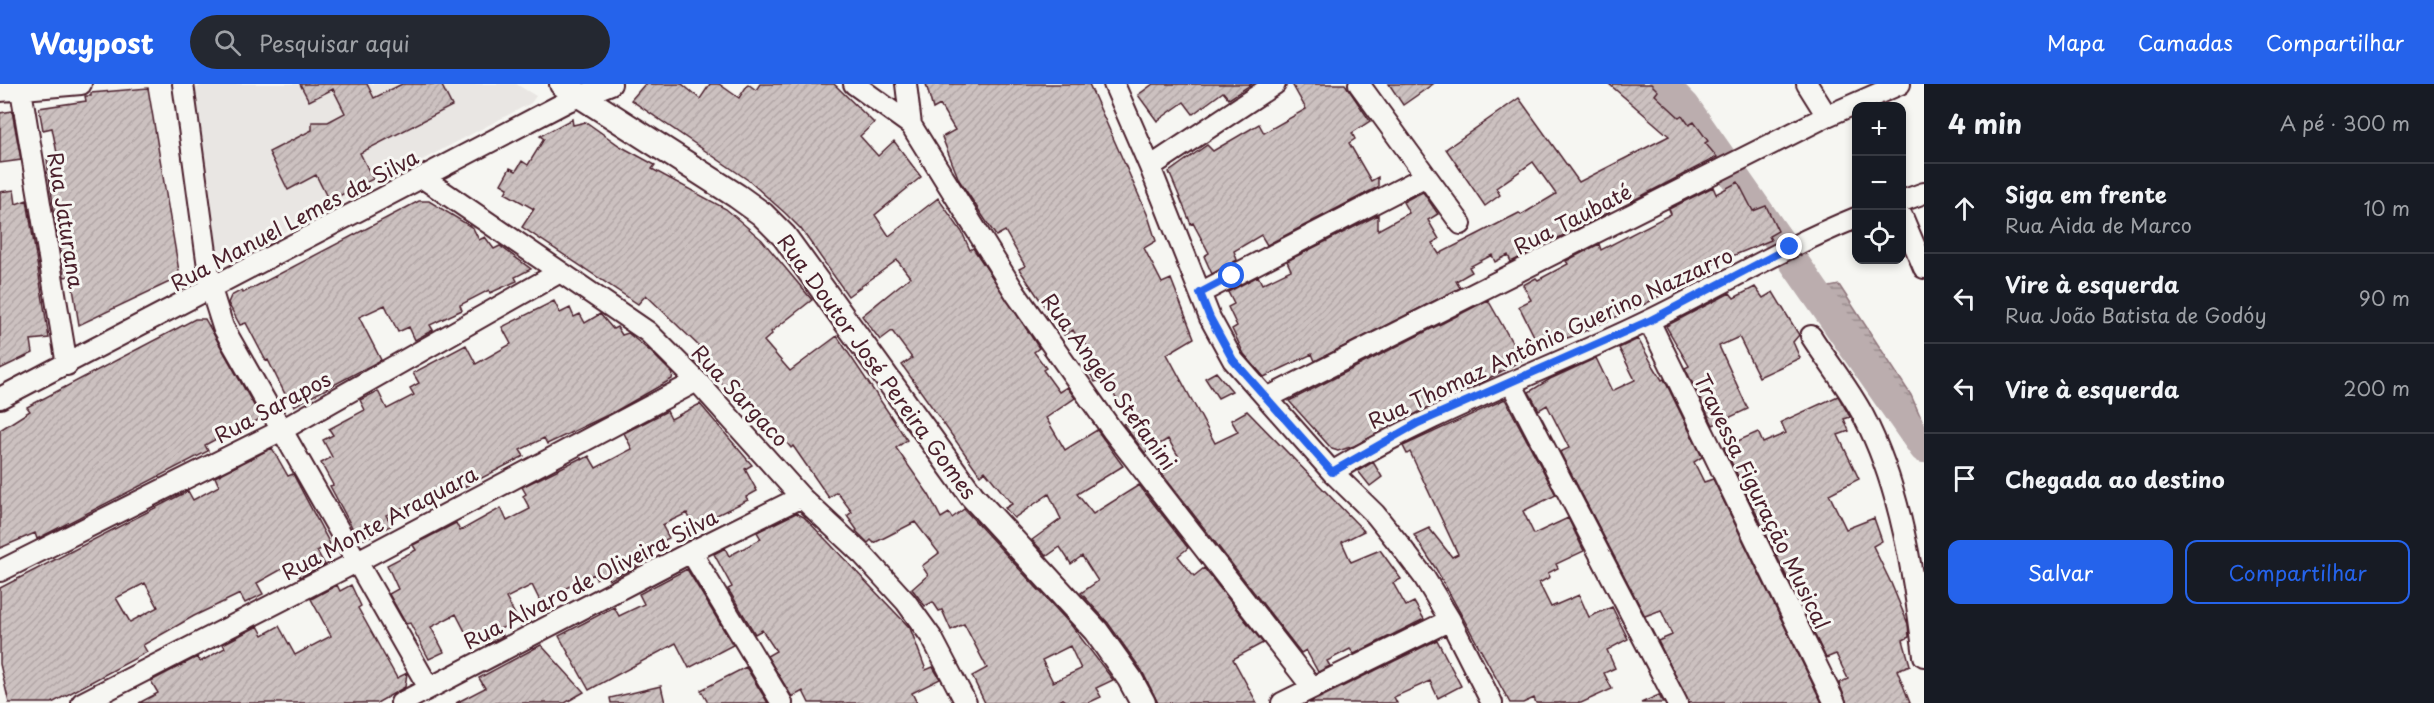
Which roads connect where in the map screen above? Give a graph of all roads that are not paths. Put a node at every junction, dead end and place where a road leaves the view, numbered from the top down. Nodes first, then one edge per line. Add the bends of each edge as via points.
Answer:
1 (81, 84) edge
2 (183, 84) edge
3 (611, 84) edge
4 (854, 84) edge
5 (906, 84) edge
6 (1114, 84) edge
7 (1275, 84) edge
8 (1359, 84) edge
9 (1807, 84) edge
10 (1900, 84) edge
11 (21, 87) edge
12 (572, 90) edge
13 (0, 91) edge
14 (1827, 116) junction
15 (911, 125) junction
16 (1150, 167) junction
17 (1426, 176) junction
18 (423, 178) junction
19 (1924, 193) edge
20 (1906, 200) edge
21 (1852, 220) edge
22 (1461, 224) dead end
23 (1906, 225) edge
24 (1924, 268) edge
25 (561, 272) junction
26 (211, 289) junction
27 (1200, 293) junction
28 (1649, 321) junction
29 (1811, 336) dead end
30 (67, 365) junction
31 (697, 381) junction
32 (1511, 383) junction
33 (0, 398) edge
34 (1267, 398) junction
35 (282, 430) junction
36 (1332, 472) junction
37 (801, 497) junction
38 (691, 552) junction
39 (358, 561) junction
40 (0, 571) edge
41 (1450, 620) junction
42 (1924, 656) edge
43 (1312, 687) junction
44 (429, 688) junction
45 (82, 703) edge
46 (401, 703) edge
47 (782, 703) edge
48 (966, 703) edge
49 (1143, 703) edge
50 (1282, 703) edge
51 (1492, 703) edge
52 (1677, 703) edge
53 (1835, 703) edge

1 - 11 street
2 - 26 street
3 - 12 street, Rua Manuel Lemes da Silva
4 - 15 street
5 - 15 street, Rua Angelo Stefanini
6 - 16 street
7 - 16 street
8 - 17 street
9 - 14 street
10 - 14 street, Rua Taubaté
11 - 13 street
11 - 30 street, Rua Jaturana
12 - 18 street, Rua Manuel Lemes da Silva
12 - 49 main road, Rua Doutor José Pereira Gomes via 737,196 784,236 972,496 1096,632
14 - 34 street, Rua Taubaté
15 - 43 street, Rua Angelo Stefanini via 1016,294 1112,430
16 - 27 street
17 - 22 street
17 - 27 street
18 - 25 street, Rua Sargaco
18 - 26 street, Rua Manuel Lemes da Silva
19 - 20 street
21 - 28 street, Rua Thomaz Antônio Guerino Nazzarro via 1821,232
23 - 24 street
25 - 31 street, Rua Sargaco via 648,332
25 - 35 street, Rua Sarapos
26 - 30 street, Rua Manuel Lemes da Silva
26 - 35 street via 229,341
27 - 34 street via 1233,360
28 - 32 street, Rua Thomaz Antônio Guerino Nazzarro
28 - 53 street, Travessa Figuração Musical
29 - 42 street via 1864,417 1887,475 1904,538
30 - 33 street, Rua Manuel Lemes da Silva
31 - 37 street, Rua Sargaco
31 - 39 street, Rua Monte Araquara
32 - 36 street, Rua Thomaz Antônio Guerino Nazzarro via 1418,423
32 - 52 street
34 - 36 street
35 - 39 street
35 - 40 street, Rua Sarapos
36 - 41 street via 1399,544
37 - 38 street, Rua Alvaro de Oliveira Silva
37 - 48 street, Rua Sargaco via 906,602 932,638
38 - 44 street, Rua Alvaro de Oliveira Silva
38 - 47 street
39 - 44 street
39 - 45 street, Rua Monte Araquara
41 - 43 street
41 - 51 street
43 - 50 street
44 - 46 street, Rua Alvaro de Oliveira Silva

